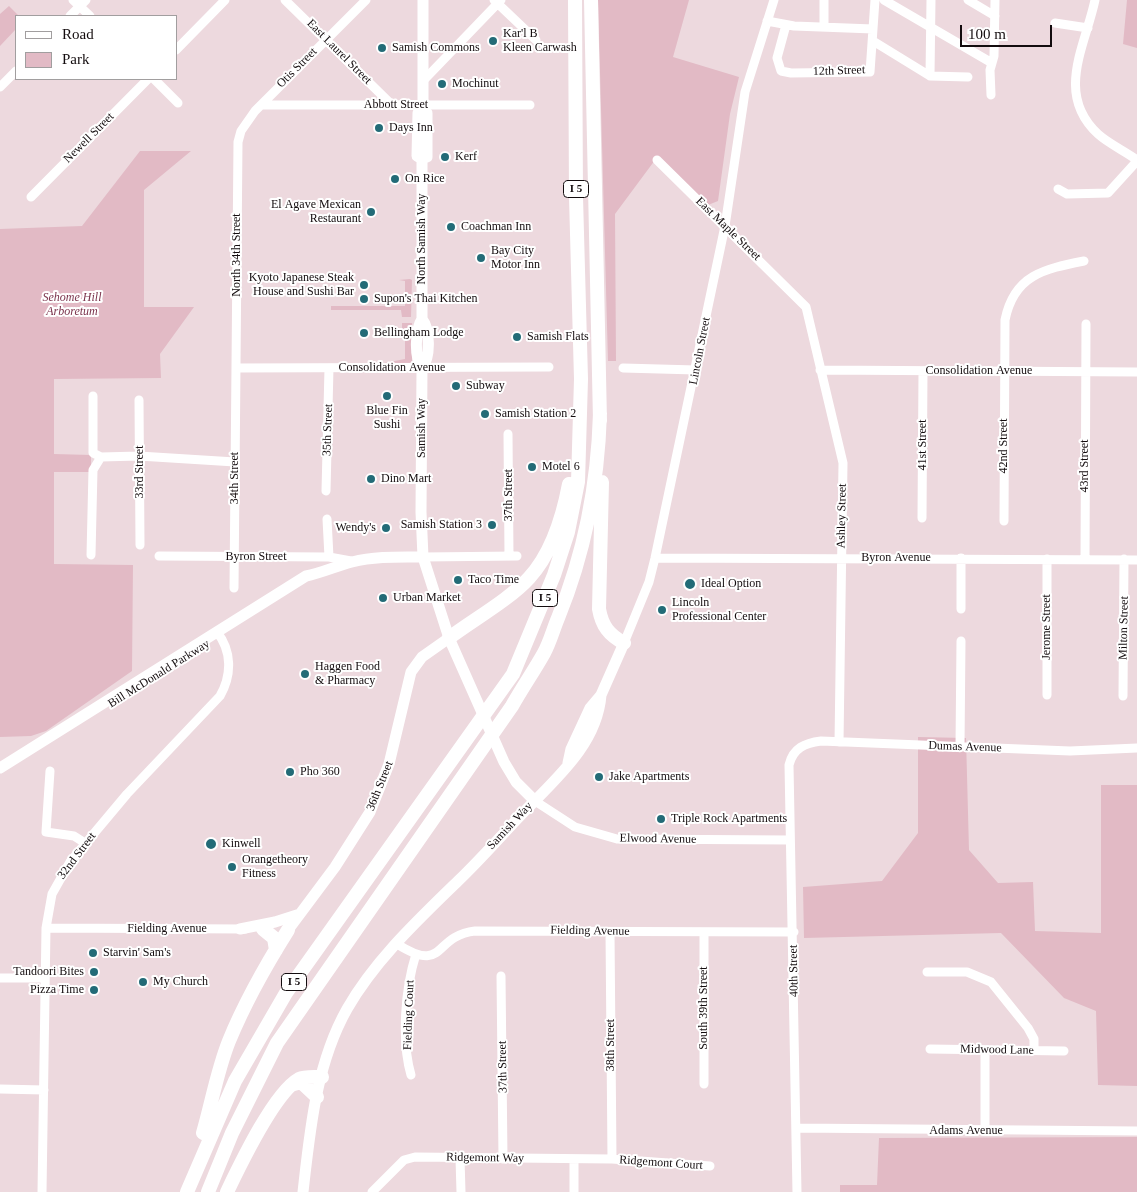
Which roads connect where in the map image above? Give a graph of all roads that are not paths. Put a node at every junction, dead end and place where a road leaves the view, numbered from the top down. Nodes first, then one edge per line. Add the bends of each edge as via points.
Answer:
1 (225, 0) edge
2 (285, 0) edge
3 (366, 0) edge
4 (423, 0) edge
5 (575, 0) edge
6 (591, 0) edge
7 (774, 0) edge
8 (824, 0) edge
9 (874, 0) edge
10 (884, 0) edge
11 (931, 0) edge
12 (968, 0) edge
13 (995, 0) edge
14 (1094, 0) edge
15 (497, 1) edge
16 (80, 2) edge
17 (71, 15) edge
18 (89, 15) edge
19 (995, 16) junction
20 (767, 21) junction
21 (1055, 23) dead end
22 (786, 26) junction
23 (824, 27) junction
24 (931, 28) junction
25 (1088, 28) junction
26 (873, 30) junction
27 (326, 40) junction
28 (536, 40) dead end
29 (873, 41) junction
30 (178, 48) edge
31 (992, 63) junction
32 (15, 72) edge
33 (930, 76) junction
34 (968, 77) dead end
35 (147, 80) edge
36 (155, 80) edge
37 (423, 81) junction
38 (0, 88) edge
39 (991, 95) dead end
40 (178, 103) dead end
41 (530, 104) dead end
42 (261, 105) junction
43 (392, 105) junction
44 (423, 107) junction
45 (238, 142) joint
46 (657, 160) dead end
47 (1137, 160) edge
48 (1058, 189) dead end
49 (31, 197) dead end
50 (725, 226) junction
51 (1084, 261) dead end
52 (798, 298) joint
53 (1086, 324) dead end
54 (549, 367) dead end
55 (236, 368) junction
56 (329, 368) junction
57 (422, 368) junction
58 (623, 368) dead end
59 (696, 370) junction
60 (820, 370) junction
61 (923, 371) junction
62 (1004, 372) junction
63 (1086, 372) junction
64 (1137, 372) edge
65 (581, 379) junction
66 (93, 396) dead end
67 (139, 400) dead end
68 (600, 412) junction
69 (508, 434) dead end
70 (97, 455) junction
71 (139, 456) junction
72 (235, 462) junction
73 (326, 491) dead end
74 (922, 518) dead end
75 (327, 519) dead end
76 (1004, 522) dead end
77 (140, 545) dead end
78 (91, 555) dead end
79 (159, 556) dead end
80 (235, 556) junction
81 (513, 556) joint
82 (329, 557) junction
83 (423, 557) junction
84 (655, 558) junction
85 (842, 558) junction
86 (961, 558) junction
87 (1048, 559) junction
88 (1085, 559) junction
89 (1124, 560) junction
90 (1137, 560) edge
91 (352, 562) junction
92 (234, 588) dead end
93 (961, 609) dead end
94 (219, 634) junction
95 (449, 638) junction
96 (961, 641) dead end
97 (624, 643) junction
98 (1047, 695) dead end
99 (1123, 696) dead end
100 (839, 742) junction
101 (960, 746) junction
102 (1137, 748) edge
103 (795, 751) joint
104 (0, 768) edge
105 (50, 771) dead end
106 (0, 775) edge
107 (535, 801) junction
108 (790, 840) junction
109 (85, 843) junction
110 (300, 914) junction
111 (46, 928) junction
112 (240, 929) junction
113 (263, 929) junction
114 (288, 930) junction
115 (610, 932) junction
116 (704, 932) junction
117 (794, 932) junction
118 (397, 944) junction
119 (276, 950) junction
120 (416, 954) junction
121 (927, 972) dead end
122 (501, 976) dead end
123 (0, 978) edge
124 (45, 978) junction
125 (930, 1049) dead end
126 (985, 1050) junction
127 (1034, 1050) junction
128 (1064, 1051) dead end
129 (411, 1075) dead end
130 (322, 1077) junction
131 (294, 1084) junction
132 (704, 1084) dead end
133 (0, 1089) edge
134 (44, 1090) junction
135 (317, 1096) junction
136 (796, 1128) junction
137 (985, 1131) junction
138 (1137, 1131) edge
139 (460, 1158) junction
140 (504, 1159) junction
141 (574, 1159) junction
142 (612, 1159) junction
143 (710, 1166) dead end
144 (42, 1192) edge
145 (186, 1192) edge
146 (208, 1192) edge
147 (227, 1192) edge
148 (303, 1192) edge
149 (372, 1192) edge
150 (461, 1192) edge
151 (574, 1192) edge
152 (797, 1192) edge

1 - 30 street
2 - 27 street, East Laurel Street
3 - 27 street, Otis Street
4 - 37 main road, North Samish Way
5 - 65 highway, I 5
6 - 68 highway, I 5
7 - 20 street, Lincoln Street
8 - 23 street
9 - 26 street
10 - 24 street
11 - 24 street
12 - 19 street
13 - 19 street
14 - 25 street
15 - 28 street
15 - 37 street
16 - 17 street
16 - 18 street
19 - 31 street
20 - 22 street
20 - 50 street, Lincoln Street via 746,92
21 - 25 street
22 - 23 street
22 - 29 street, 12th Street via 778,65 790,73 870,72
23 - 26 street
24 - 31 street
24 - 33 street
25 - 47 street via 1075,77 1075,93 1080,108 1086,122 1100,136
26 - 29 street
27 - 42 street, Otis Street
27 - 43 street, East Laurel Street
29 - 33 street
31 - 39 street
32 - 38 street
33 - 34 street
35 - 49 street, Newell Street
36 - 40 street
37 - 44 main road, North Samish Way
41 - 44 street, Abbott Street
42 - 43 street, Abbott Street
42 - 45 street, Otis Street via 243,126
43 - 44 street, Abbott Street
44 - 57 main road, North Samish Way via 427,113 427,157 422,159 422,319 427,325 427,362
45 - 55 street, North 34th Street
46 - 50 street, East Maple Street
47 - 48 street via 1108,193 1067,194
50 - 52 street, East Maple Street
50 - 59 street, Lincoln Street
51 - 62 street, 42nd Street via 1037,273 1016,293 1005,320
52 - 60 street, Ashley Street via 806,307
53 - 63 street, 43rd Street
54 - 57 street, Consolidation Avenue
55 - 56 street, Consolidation Avenue
55 - 72 street, 34th Street
56 - 57 street, Consolidation Avenue
56 - 73 street, 35th Street
57 - 83 main road, Samish Way
58 - 59 street
59 - 84 street, Lincoln Street
60 - 61 street, Consolidation Avenue
60 - 85 street, Ashley Street via 843,463
61 - 62 street, Consolidation Avenue
61 - 74 street, 41st Street
62 - 63 street, Consolidation Avenue
62 - 76 street, 42nd Street
63 - 64 street, Consolidation Avenue
63 - 88 street, 43rd Street
65 - 95 highway via 568,487 545,556 519,587
65 - 145 highway, I 5 via 578,482 568,532 513,674 286,992 235,1081
66 - 70 street
67 - 71 street, 33rd Street
68 - 97 highway via 602,511 599,609 606,630
68 - 146 highway, I 5 via 593,494 584,534 569,590 544,652 512,706 277,1043 239,1116
69 - 81 street, 37th Street
70 - 71 street
70 - 78 street via 93,470
71 - 72 street
71 - 77 street, 33rd Street
72 - 80 street, 34th Street
75 - 82 street
79 - 80 street, Byron Street
80 - 82 street, Byron Street
80 - 92 street, 34th Street
81 - 83 street, Bill McDonald Parkway
82 - 91 street, Byron Street
83 - 91 main road, Bill McDonald Parkway via 383,557
83 - 95 main road, Samish Way
84 - 85 street, Byron Avenue
84 - 97 street, Lincoln Street via 649,582
85 - 86 street, Byron Avenue
85 - 100 street, Ashley Street
86 - 87 street, Byron Avenue
86 - 93 street
87 - 88 street, Byron Avenue
87 - 98 street, Jerome Street
88 - 89 street, Byron Avenue
89 - 90 street, Byron Avenue
89 - 99 street, Milton Street
91 - 94 main road, Bill McDonald Parkway via 318,574 311,582
94 - 104 main road, Bill McDonald Parkway
94 - 106 main road, Bill McDonald Parkway
94 - 109 street, 32nd Street via 229,665 220,696
95 - 107 main road, Samish Way via 504,762 516,782
95 - 110 main road, 36th Street via 422,657 411,672 390,764 370,812
96 - 101 street
97 - 107 main road, Lincoln Street via 601,695 600,712 590,734 579,752
100 - 101 street, Dumas Avenue
100 - 103 street, Dumas Avenue via 812,742
101 - 102 street, Dumas Avenue via 1070,751
103 - 108 street, 40th Street via 790,765
105 - 109 street via 46,832 74,836
107 - 108 street, Elwood Avenue via 576,827 608,837 637,840
107 - 118 main road, Samish Way
108 - 117 street, 40th Street
109 - 111 street, 32nd Street via 57,883
110 - 112 main road
110 - 114 main road, 36th Street
111 - 112 street, Fielding Avenue
111 - 124 street, 32nd Street
112 - 113 street, Fielding Avenue
113 - 114 street, Fielding Avenue
113 - 119 highway via 274,938
114 - 119 highway
115 - 116 street, Fielding Avenue
115 - 120 street, Fielding Avenue via 466,932 452,937 432,956
115 - 142 street, 38th Street
116 - 117 street, Fielding Avenue
116 - 132 street, South 39th Street
117 - 136 street, 40th Street
118 - 120 street
118 - 130 main road, Samish Way via 370,974 348,1008 329,1049
119 - 145 highway via 229,1040
120 - 129 street, Fielding Court via 409,978 406,1012 407,1063
121 - 127 street via 967,972 991,982 1028,1028 1034,1039
122 - 140 street, 37th Street
123 - 124 street
124 - 134 street, 32nd Street
125 - 126 street, Midwood Lane
126 - 127 street, Midwood Lane
126 - 137 street
127 - 128 street, Midwood Lane
130 - 131 highway via 299,1079
130 - 135 main road, Samish Way
131 - 135 highway via 301,1082
131 - 147 highway via 252,1144
133 - 134 street
134 - 144 street, 32nd Street
135 - 148 main road, Samish Way
136 - 137 street, Adams Avenue
136 - 152 street, 40th Street
137 - 138 street, Adams Avenue
139 - 140 street, Ridgemont Way
139 - 149 street, Ridgemont Way via 404,1160
139 - 150 street
140 - 141 street, Ridgemont Way
141 - 142 street, Ridgemont Way
141 - 151 street
142 - 143 street, Ridgemont Court

